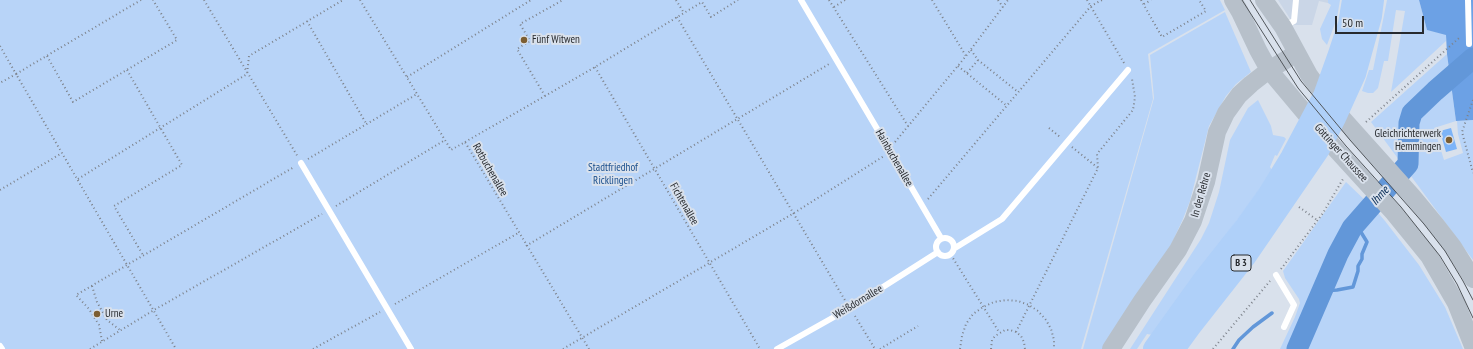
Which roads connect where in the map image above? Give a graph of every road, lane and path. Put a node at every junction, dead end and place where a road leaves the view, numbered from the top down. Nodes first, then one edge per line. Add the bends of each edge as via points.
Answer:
1 (141, 0) edge
2 (153, 0) edge
3 (204, 0) edge
4 (343, 0) edge
5 (360, 0) edge
6 (531, 0) edge
7 (563, 0) edge
8 (676, 0) edge
9 (738, 0) edge
10 (801, 0) edge
11 (829, 0) edge
12 (844, 0) edge
13 (932, 0) edge
14 (998, 0) edge
15 (1008, 0) edge
16 (1088, 0) edge
17 (1102, 0) edge
18 (1141, 0) edge
19 (1151, 0) edge
20 (1199, 0) edge
21 (1233, 0) edge
22 (1264, 0) edge
23 (1296, 0) edge
24 (1353, 0) edge
25 (1374, 0) edge
26 (1468, 0) edge
27 (701, 1) edge
28 (1143, 5) junction
29 (1091, 6) junction
30 (834, 7) junction
31 (1003, 7) junction
32 (684, 13) junction
33 (677, 17) junction
34 (307, 21) junction
35 (1283, 27) junction
36 (1468, 30) junction
37 (1469, 44) dead end
38 (0, 46) edge
39 (970, 50) junction
40 (1297, 53) junction
41 (47, 56) junction
42 (966, 56) junction
43 (836, 60) junction
44 (978, 60) junction
45 (958, 66) junction
46 (595, 67) junction
47 (127, 70) junction
48 (1128, 70) junction
49 (1269, 70) junction
50 (967, 73) junction
51 (16, 74) junction
52 (247, 74) junction
53 (407, 77) junction
54 (0, 84) edge
55 (1018, 92) junction
56 (417, 94) junction
57 (545, 96) junction
58 (1473, 100) edge
59 (1007, 106) junction
60 (738, 119) junction
61 (367, 125) junction
62 (1362, 125) dead end
63 (908, 126) junction
64 (160, 128) junction
65 (445, 140) junction
66 (465, 142) junction
67 (889, 149) junction
68 (62, 152) junction
69 (301, 163) junction
70 (1297, 166) junction
71 (1352, 167) junction
72 (655, 169) junction
73 (1473, 173) edge
74 (78, 179) junction
75 (0, 190) edge
76 (922, 206) junction
77 (1297, 206) dead end
78 (329, 210) junction
79 (794, 213) junction
80 (1317, 220) junction
81 (518, 233) junction
82 (941, 238) junction
83 (526, 246) junction
84 (955, 248) junction
85 (938, 252) junction
86 (144, 255) junction
87 (950, 255) junction
88 (710, 263) junction
89 (127, 264) junction
90 (1276, 275) junction
91 (1473, 279) edge
92 (92, 286) junction
93 (1029, 305) junction
94 (983, 307) junction
95 (850, 308) junction
96 (387, 309) junction
97 (154, 310) junction
98 (918, 326) dead end
99 (1284, 327) dead end
100 (120, 330) junction
101 (999, 332) junction
102 (1016, 332) junction
103 (582, 337) junction
104 (102, 341) junction
105 (0, 346) edge
106 (1473, 346) edge
107 (2, 349) edge
108 (90, 349) edge
109 (176, 349) edge
110 (313, 349) edge
111 (410, 349) edge
112 (563, 349) edge
113 (589, 349) edge
114 (760, 349) edge
115 (777, 349) edge
116 (875, 349) edge
117 (880, 349) edge
118 (960, 349) edge
119 (991, 349) edge
120 (1025, 349) edge
121 (1054, 349) edge
122 (1111, 349) edge
123 (1154, 349) edge
124 (1174, 349) edge
125 (1213, 349) edge

1 - 41 path
2 - 47 path via 177,40
3 - 52 path
4 - 34 path
5 - 53 path
6 - 53 path
7 - 57 path via 520,24 530,40 516,49
8 - 32 path
9 - 27 path via 711,17
10 - 43 lane, Hainbuchenallee
11 - 30 path
12 - 30 path
13 - 42 path
14 - 31 path
15 - 31 path
16 - 29 path
17 - 29 path
18 - 28 path
19 - 28 path
20 - 28 path via 1206,11 1162,37
21 - 49 street, Göttinger Chaussee
22 - 35 street
23 - 35 lane via 1294,21
24 - 70 highway, B 3 via 1339,54
25 - 70 highway, B 3 via 1355,74 1335,118 1319,149
26 - 36 lane
27 - 32 path
29 - 48 path
29 - 55 path
30 - 63 path
31 - 39 path
32 - 33 path
33 - 46 path
33 - 60 path
34 - 52 path via 249,56
34 - 61 path
35 - 40 street
36 - 37 lane
36 - 62 path
38 - 51 path
39 - 42 path
39 - 44 path
40 - 49 street, In der Rehre
40 - 91 street via 1309,75 1334,109 1412,196 1453,247
41 - 47 path via 73,102
41 - 51 path
42 - 45 path
43 - 60 path
43 - 67 lane, Hainbuchenallee
44 - 50 path
44 - 55 path
45 - 50 path
45 - 63 path
46 - 57 path
46 - 72 path, Fichtenallee
47 - 64 path
48 - 84 lane via 1002,219
48 - 93 path via 1135,97 1133,110 1097,154 1098,168
49 - 71 street, Göttinger Chaussee
49 - 122 street, In der Rehre via 1239,95 1226,113 1217,132 1206,182 1193,222 1178,250
50 - 59 path
51 - 54 path
51 - 68 path
52 - 64 path
52 - 69 path
53 - 56 path
55 - 59 path
56 - 61 path
56 - 65 path
57 - 66 path
58 - 73 path via 1462,132
59 - 76 path
60 - 72 path
60 - 79 path
61 - 69 path
63 - 67 path
64 - 74 path
64 - 86 path via 182,165 114,206
65 - 66 path, Rotbuchenallee via 451,150
65 - 78 path
66 - 81 path, Rotbuchenallee
67 - 76 lane, Hainbuchenallee
67 - 79 path via 883,158
68 - 74 path
68 - 75 path
69 - 78 lane
69 - 86 path
70 - 123 highway, B 3 via 1269,194
70 - 124 highway, B 3 via 1245,257
71 - 80 path
71 - 106 street, Göttinger Chaussee via 1429,256 1456,303
72 - 83 path
72 - 88 path, Fichtenallee
74 - 89 path
76 - 82 lane, Hainbuchenallee
77 - 80 path
78 - 96 lane
78 - 97 path
79 - 88 path
79 - 95 path
80 - 90 path
81 - 83 path, Rotbuchenallee
81 - 96 path
82 - 84 lane via 952,239
82 - 85 lane via 937,242
83 - 103 path, Rotbuchenallee
84 - 87 lane
85 - 87 lane
85 - 95 lane, Weißdornallee
86 - 89 path
87 - 94 path
88 - 103 path
88 - 114 path, Fichtenallee
89 - 92 path
89 - 97 path
90 - 99 lane via 1294,305
90 - 125 path
92 - 100 path via 107,320
92 - 104 path via 76,295 99,325
93 - 94 path via 1006,300
93 - 102 path
93 - 121 path via 1046,320 1051,329
94 - 101 path
94 - 118 path via 973,314 966,324
95 - 115 lane, Weißdornallee
95 - 116 path
96 - 110 path
96 - 111 lane
97 - 100 path
97 - 109 path
98 - 117 path
100 - 104 path
101 - 102 path
101 - 119 path via 992,340
102 - 120 path via 1021,336
103 - 112 path
103 - 113 path, Rotbuchenallee
104 - 108 path
105 - 107 lane

